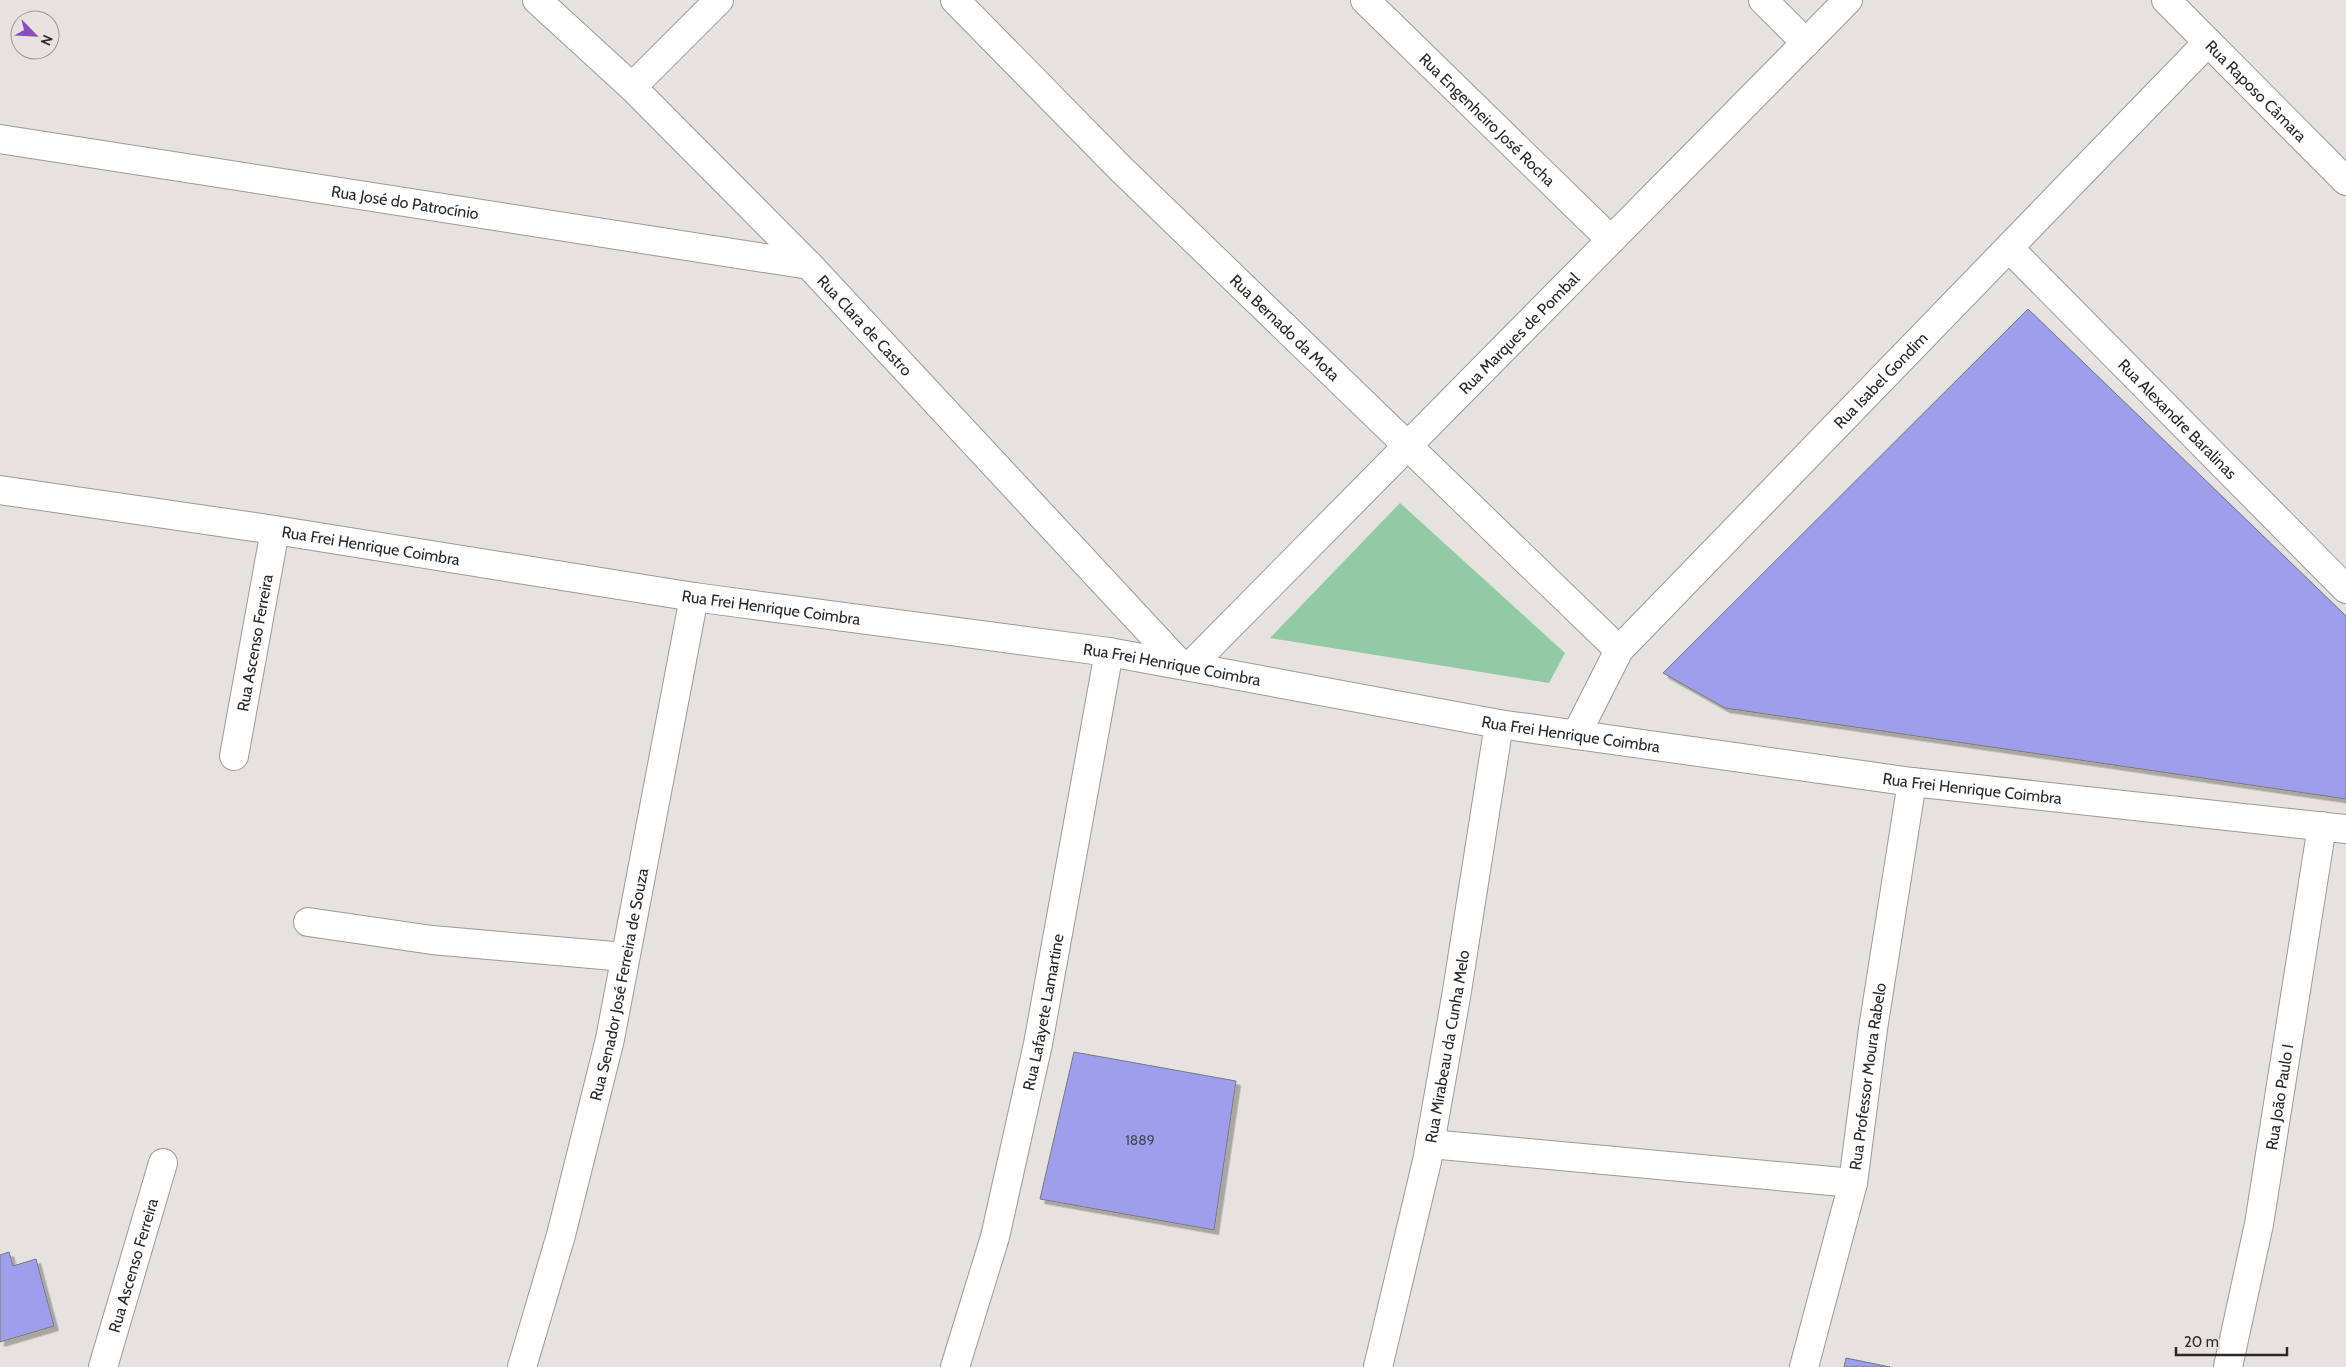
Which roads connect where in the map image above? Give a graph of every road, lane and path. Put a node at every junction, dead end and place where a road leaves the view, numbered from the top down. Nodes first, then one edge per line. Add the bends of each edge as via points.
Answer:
1 (537, 0) edge
2 (719, 0) edge
3 (955, 0) edge
4 (1365, 0) edge
5 (1763, 0) edge
6 (1848, 0) edge
7 (2166, 0) edge
8 (2208, 42) junction
9 (1806, 43) junction
10 (632, 86) junction
11 (0, 139) edge
12 (2346, 182) edge
13 (1611, 240) junction
14 (2009, 248) junction
15 (809, 265) junction
16 (1407, 447) junction
17 (0, 490) edge
18 (275, 530) junction
19 (2346, 589) edge
20 (694, 597) junction
21 (1619, 650) junction
22 (1109, 652) junction
23 (1185, 665) junction
24 (1499, 724) junction
25 (1576, 735) junction
26 (234, 756) dead end
27 (1912, 782) junction
28 (2334, 827) edge
29 (308, 922) dead end
30 (625, 957) junction
31 (1430, 1144) junction
32 (163, 1162) dead end
33 (1853, 1183) junction
34 (103, 1367) edge
35 (522, 1367) edge
36 (955, 1367) edge
37 (1378, 1367) edge
38 (1804, 1367) edge
39 (2228, 1367) edge

1 - 10 street, Rua Clara de Castro
2 - 10 street
3 - 16 street, Rua Bernado da Mota via 1122,169
4 - 13 street, Rua Engenheiro José Rocha
5 - 9 street
6 - 9 street, Rua Marques de Pombal
7 - 8 street, Rua Raposo Câmara
8 - 12 street, Rua Raposo Câmara
8 - 14 street, Rua Isabel Gondim
9 - 13 street, Rua Marques de Pombal
10 - 15 street, Rua Clara de Castro
11 - 15 street, Rua José do Patrocínio
13 - 16 street, Rua Marques de Pombal
14 - 19 street, Rua Alexandre Baralinas
14 - 21 street, Rua Isabel Gondim
15 - 23 street, Rua Clara de Castro
16 - 21 street, Rua Bernado da Mota
16 - 23 street, Rua Marques de Pombal
17 - 18 street, Rua Frei Henrique Coimbra
18 - 20 street, Rua Frei Henrique Coimbra
18 - 26 street, Rua Ascenso Ferreira
20 - 22 street, Rua Frei Henrique Coimbra
20 - 30 street, Rua Senador José Ferreira de Souza
21 - 25 street, Rua Isabel Gondim
22 - 23 street, Rua Frei Henrique Coimbra
22 - 36 street, Rua Lafayete Lamartine via 1038,1044 995,1237
23 - 24 street, Rua Frei Henrique Coimbra
24 - 25 street, Rua Frei Henrique Coimbra
24 - 31 street, Rua Mirabeau da Cunha Melo
25 - 27 street, Rua Frei Henrique Coimbra
27 - 28 street, Rua Frei Henrique Coimbra
27 - 33 street, Rua Professor Moura Rabelo via 1873,1029
28 - 39 street, Rua João Paulo I via 2259,1224
29 - 30 street via 432,940
30 - 35 street, Rua Senador José Ferreira de Souza via 608,1048
31 - 33 street
31 - 37 street, Rua Mirabeau da Cunha Melo
32 - 34 street, Rua Ascenso Ferreira
33 - 38 street, Rua Professor Moura Rabelo

